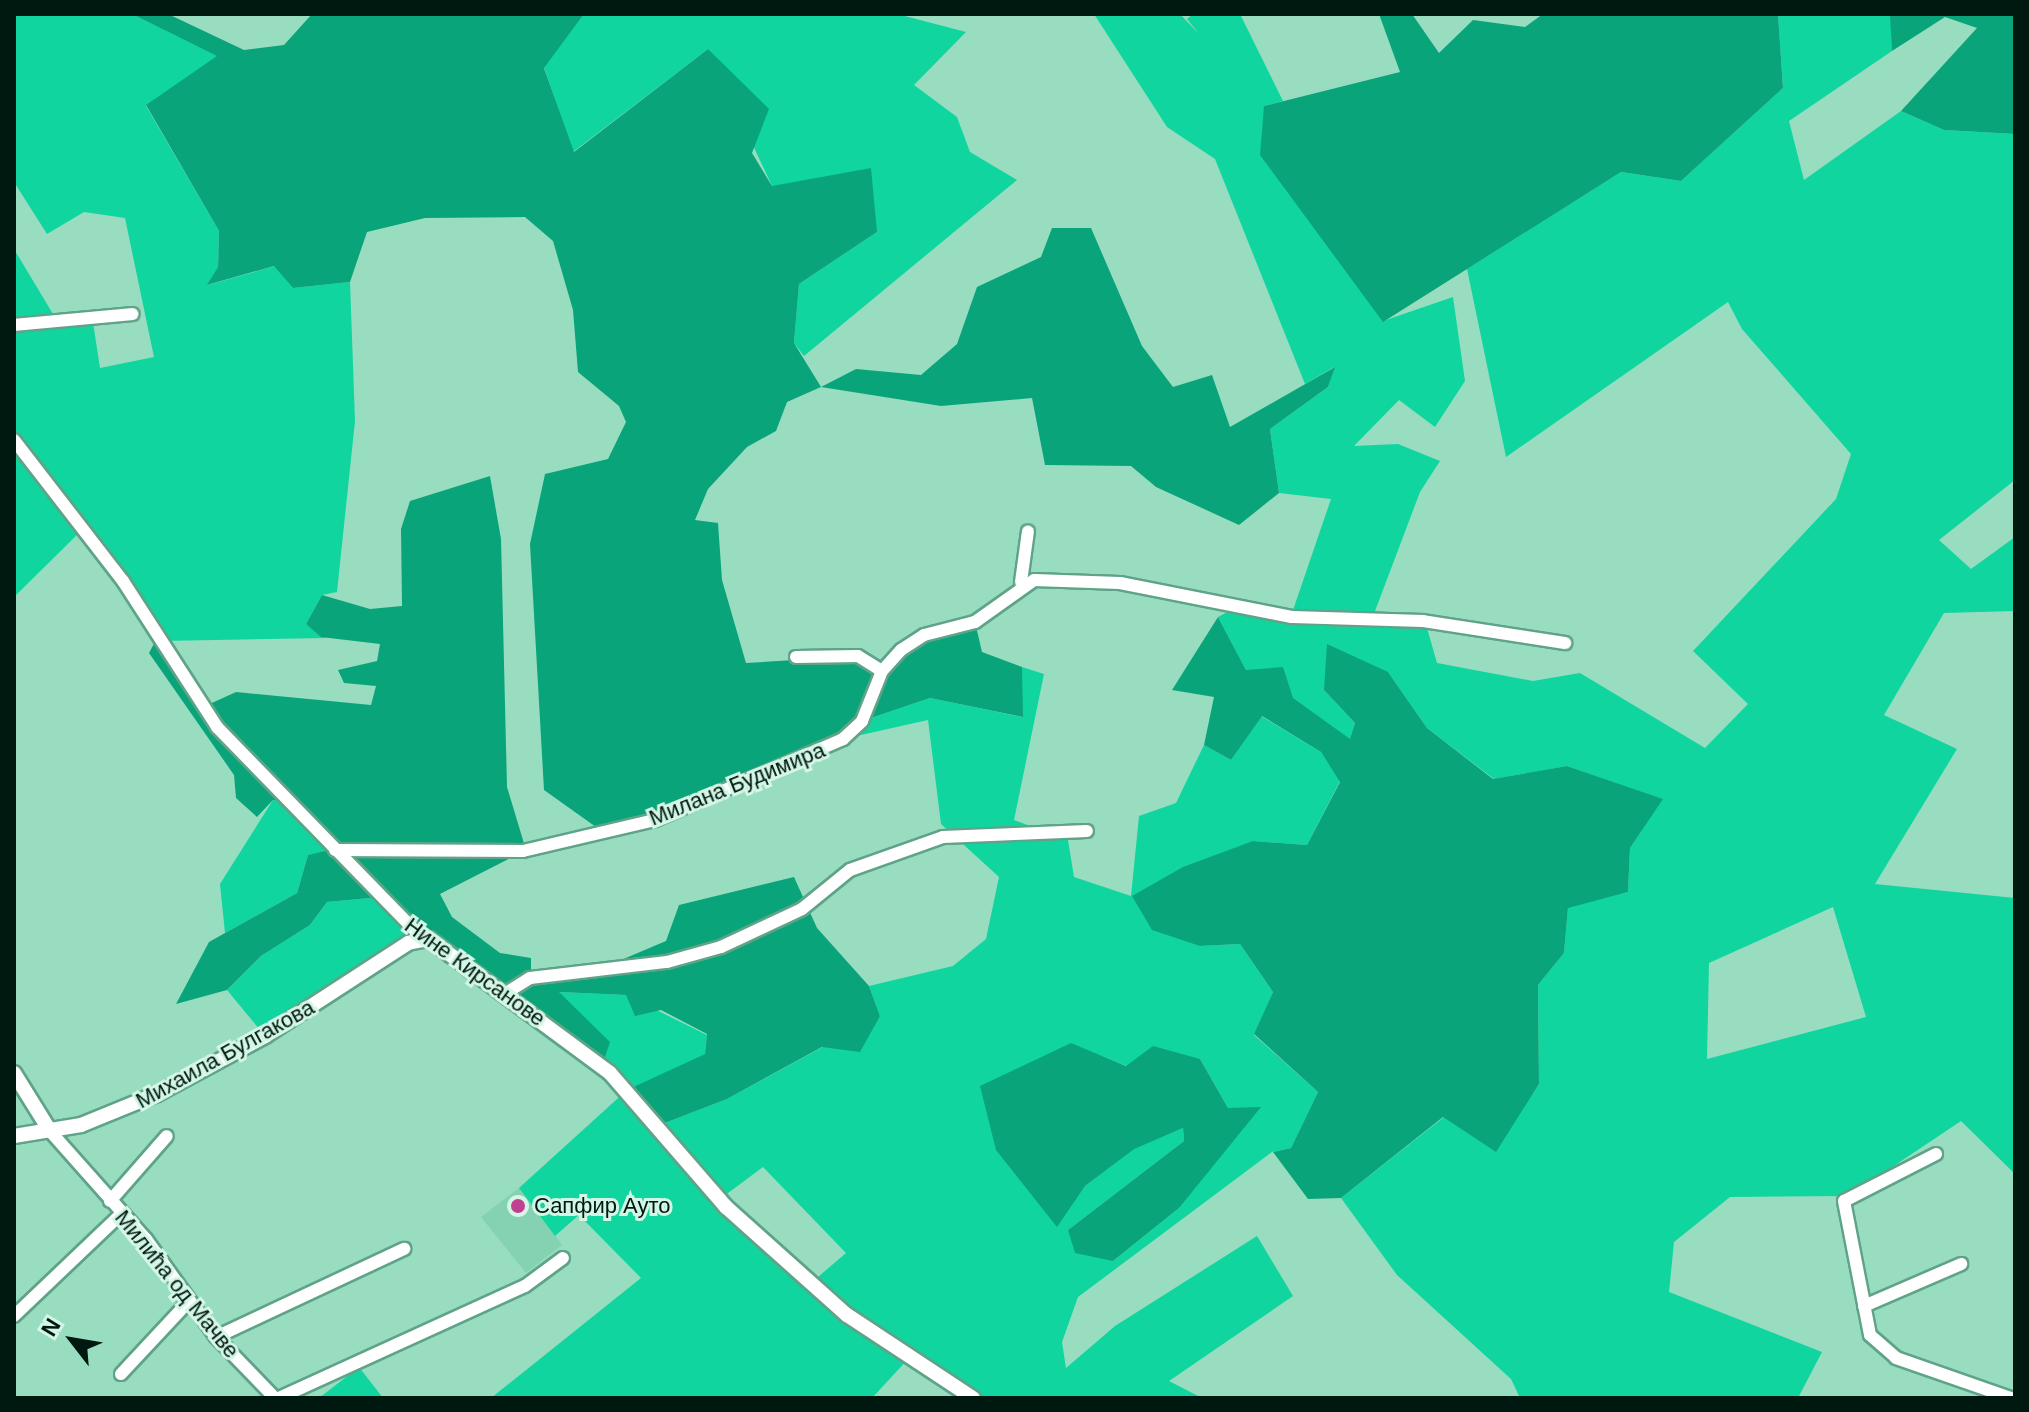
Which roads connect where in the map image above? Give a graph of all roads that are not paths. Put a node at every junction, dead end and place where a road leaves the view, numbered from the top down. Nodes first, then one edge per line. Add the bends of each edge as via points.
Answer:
1 (132, 314) dead end
2 (14, 325) edge
3 (14, 440) edge
4 (1028, 531) dead end
5 (1021, 582) junction
6 (1565, 643) dead end
7 (796, 657) dead end
8 (882, 671) junction
9 (1087, 831) dead end
10 (335, 850) junction
11 (422, 938) junction
12 (506, 993) junction
13 (14, 1073) edge
14 (50, 1131) junction
15 (14, 1136) edge
16 (167, 1136) dead end
17 (1936, 1154) dead end
18 (110, 1201) junction
19 (122, 1213) junction
20 (404, 1249) dead end
21 (563, 1258) dead end
22 (1961, 1264) dead end
23 (189, 1301) junction
24 (1864, 1306) junction
25 (14, 1316) edge
26 (216, 1337) junction
27 (121, 1374) dead end
28 (277, 1398) edge
29 (973, 1398) edge
30 (2011, 1398) edge

1 - 2 street
3 - 10 street, Нине Кирсанове via 123,581 217,727
4 - 5 street
5 - 6 street via 1120,583 1292,617 1423,621
5 - 8 street, Милана Будимира via 975,622 924,635
7 - 8 street via 858,656
8 - 10 street, Милана Будимира via 862,721 843,739 655,820 523,851
9 - 12 street via 943,837 850,870 802,909 721,947 667,962 530,978
10 - 11 street, Нине Кирсанове
11 - 12 street, Нине Кирсанове
11 - 14 street, Михаила Булгакова via 181,1082
12 - 29 street, Нине Кирсанове via 610,1073 726,1207 847,1315
13 - 14 street
14 - 15 street, Михаила Булгакова
14 - 18 street, Милића од Мачве
16 - 18 street
17 - 24 street via 1844,1201
18 - 19 street, Милића од Мачве
19 - 23 street, Милића од Мачве
19 - 25 street
20 - 26 street
21 - 28 street via 525,1286
22 - 24 street
23 - 26 street, Милића од Мачве
23 - 27 street
24 - 30 street via 1878,1347
26 - 28 street, Милића од Мачве

